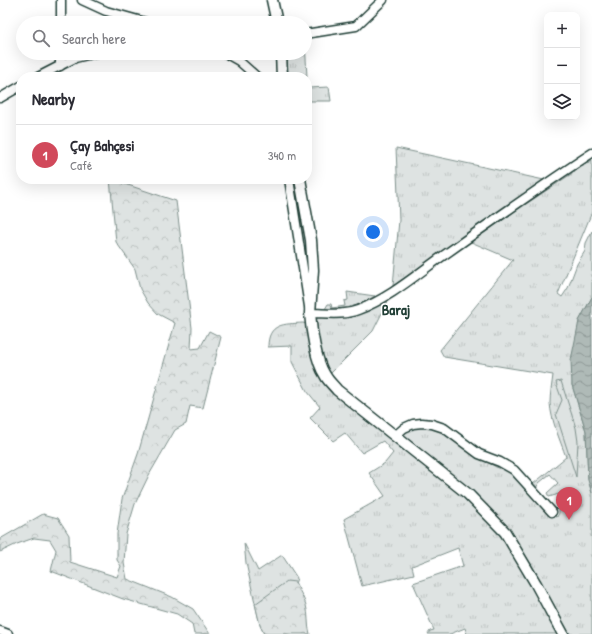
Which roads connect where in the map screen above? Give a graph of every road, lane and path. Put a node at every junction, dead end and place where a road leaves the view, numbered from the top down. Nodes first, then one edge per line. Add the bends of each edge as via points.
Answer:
1 (61, 0) edge
2 (82, 0) edge
3 (272, 0) edge
4 (383, 0) edge
5 (61, 16) edge
6 (124, 16) edge
7 (276, 16) edge
8 (312, 33) edge
9 (60, 60) edge
10 (71, 60) edge
11 (237, 60) edge
12 (281, 60) edge
13 (60, 66) junction
14 (48, 72) edge
15 (251, 72) edge
16 (282, 72) edge
17 (16, 89) edge
18 (0, 98) edge
19 (592, 153) edge
20 (290, 184) edge
21 (301, 184) edge
22 (310, 313) junction
23 (395, 436) junction
24 (552, 512) dead end
25 (0, 631) edge
26 (8, 634) edge
27 (563, 634) edge

1 - 5 street
2 - 6 street
3 - 7 street
4 - 8 street via 356,26
9 - 13 street
10 - 13 street
11 - 15 street
12 - 16 street
13 - 14 street
17 - 18 street
19 - 22 street via 374,303 353,312
20 - 22 street
21 - 22 street via 311,240 313,270
22 - 23 street via 313,339 324,375 337,390
23 - 24 street via 413,424 432,424 444,428 479,454 514,470
23 - 27 street via 468,494 505,532
25 - 26 street

